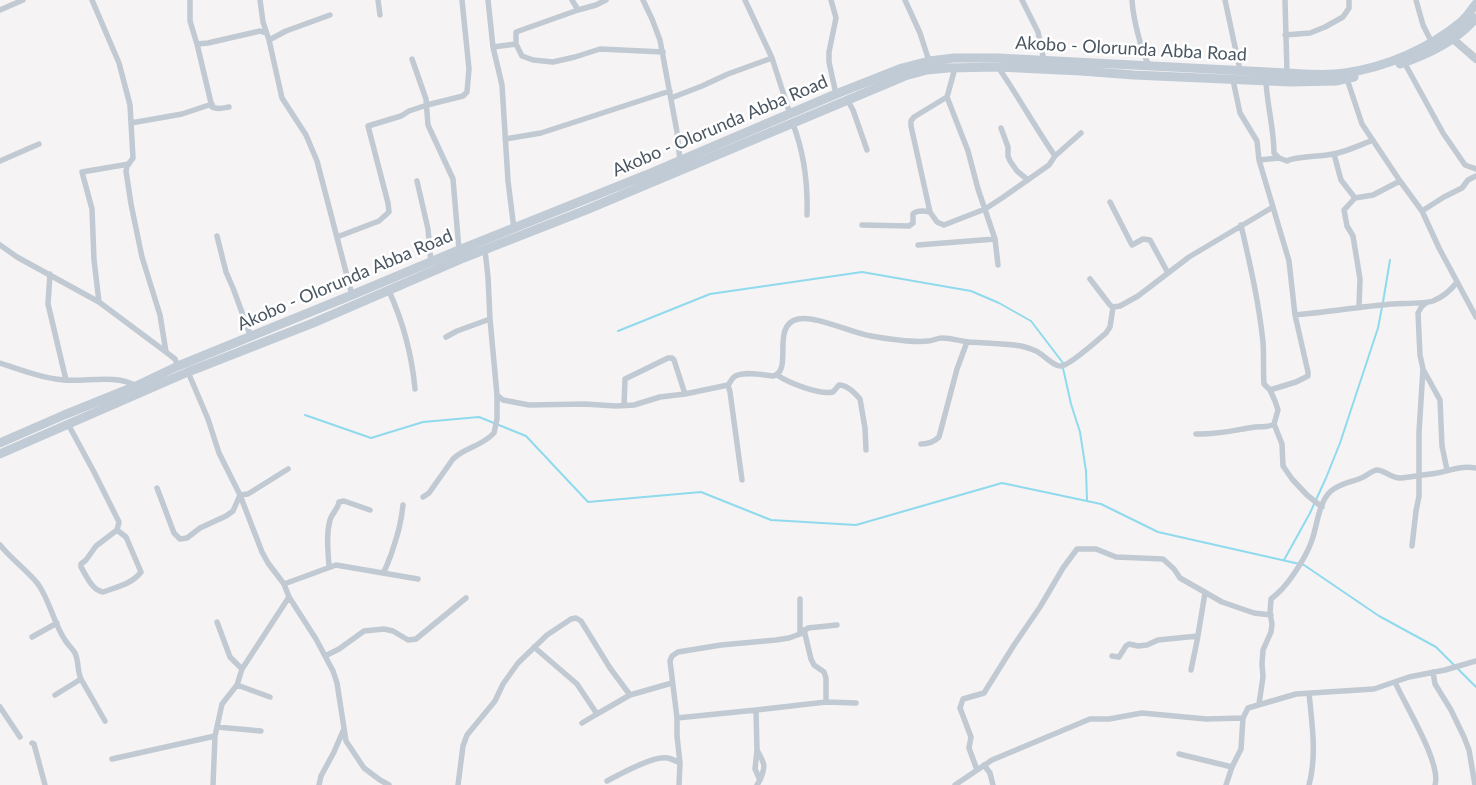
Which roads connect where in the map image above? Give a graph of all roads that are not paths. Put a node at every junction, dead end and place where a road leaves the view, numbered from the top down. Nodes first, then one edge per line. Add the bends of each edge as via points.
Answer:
1 (23, 0) edge
2 (92, 0) edge
3 (190, 0) edge
4 (260, 0) edge
5 (378, 0) edge
6 (462, 0) edge
7 (488, 0) edge
8 (572, 0) edge
9 (606, 0) edge
10 (643, 0) edge
11 (745, 0) edge
12 (832, 0) edge
13 (905, 0) edge
14 (1022, 0) edge
15 (1132, 0) edge
16 (1225, 0) edge
17 (1285, 0) edge
18 (1349, 0) edge
19 (1416, 0) edge
20 (1476, 4) edge
21 (0, 10) edge
22 (578, 10) junction
23 (330, 15) dead end
24 (380, 15) dead end
25 (1476, 18) edge
26 (266, 33) junction
27 (1285, 35) junction
28 (1453, 39) junction
29 (269, 40) junction
30 (1432, 43) junction
31 (198, 44) junction
32 (516, 44) junction
33 (493, 47) junction
34 (663, 52) junction
35 (772, 58) junction
36 (1476, 58) edge
37 (412, 59) dead end
38 (929, 61) junction
39 (1044, 61) junction
40 (1404, 62) junction
41 (1149, 66) junction
42 (998, 67) junction
43 (954, 68) junction
44 (1240, 70) junction
45 (1287, 73) junction
46 (1346, 79) junction
47 (1234, 80) junction
48 (1266, 81) junction
49 (860, 85) junction
50 (670, 91) junction
51 (836, 94) junction
52 (864, 94) junction
53 (671, 98) junction
54 (947, 98) junction
55 (848, 101) junction
56 (212, 104) junction
57 (427, 105) junction
58 (229, 107) dead end
59 (790, 114) junction
60 (131, 123) junction
61 (793, 124) junction
62 (1001, 128) dead end
63 (1081, 133) dead end
64 (505, 139) junction
65 (1373, 140) junction
66 (39, 144) dead end
67 (867, 150) dead end
68 (1334, 154) junction
69 (1055, 156) junction
70 (1279, 158) junction
71 (1259, 160) junction
72 (0, 161) edge
73 (680, 161) junction
74 (129, 164) junction
75 (1476, 169) edge
76 (1476, 176) edge
77 (1028, 180) junction
78 (418, 181) dead end
79 (1400, 181) junction
80 (1354, 198) junction
81 (1110, 202) dead end
82 (1273, 206) junction
83 (985, 209) junction
84 (930, 212) junction
85 (1422, 212) junction
86 (807, 215) dead end
87 (862, 225) dead end
88 (1241, 226) junction
89 (514, 229) junction
90 (217, 236) dead end
91 (337, 237) junction
92 (995, 239) junction
93 (918, 245) dead end
94 (0, 246) edge
95 (459, 250) junction
96 (485, 250) junction
97 (431, 262) junction
98 (998, 264) dead end
99 (1168, 273) junction
100 (50, 274) junction
101 (1090, 279) dead end
102 (1457, 282) junction
103 (389, 291) junction
104 (352, 296) junction
105 (98, 302) junction
106 (1426, 303) junction
107 (1113, 307) junction
108 (1359, 307) junction
109 (309, 313) junction
110 (1295, 315) junction
111 (1476, 317) edge
112 (490, 319) junction
113 (314, 323) junction
114 (251, 337) junction
115 (446, 337) dead end
116 (967, 342) junction
117 (166, 352) junction
118 (0, 363) edge
119 (178, 366) junction
120 (1423, 369) junction
121 (188, 372) junction
122 (777, 375) junction
123 (66, 380) junction
124 (728, 385) junction
125 (136, 386) junction
126 (415, 389) dead end
127 (1270, 390) junction
128 (685, 394) junction
129 (497, 395) junction
130 (624, 406) junction
131 (68, 424) junction
132 (1274, 424) junction
133 (1196, 434) dead end
134 (0, 443) edge
135 (921, 444) dead end
136 (866, 450) dead end
137 (0, 454) edge
138 (1476, 468) edge
139 (288, 469) dead end
140 (1447, 470) junction
141 (1418, 474) junction
142 (742, 480) dead end
143 (157, 488) dead end
144 (240, 495) junction
145 (423, 497) dead end
146 (403, 505) dead end
147 (1322, 507) junction
148 (370, 510) dead end
149 (117, 530) junction
150 (0, 545) edge
151 (1412, 546) dead end
152 (329, 566) junction
153 (383, 573) junction
154 (418, 579) dead end
155 (284, 584) junction
156 (1205, 593) junction
157 (289, 597) junction
158 (466, 598) dead end
159 (800, 599) dead end
160 (1271, 615) junction
161 (57, 622) junction
162 (217, 622) dead end
163 (837, 625) dead end
164 (802, 632) junction
165 (1198, 636) junction
166 (32, 638) dead end
167 (534, 647) junction
168 (325, 656) junction
169 (1112, 656) dead end
170 (1476, 662) edge
171 (242, 669) junction
172 (1191, 670) dead end
173 (1433, 672) junction
174 (81, 679) junction
175 (1395, 682) junction
176 (672, 683) junction
177 (237, 685) junction
178 (1309, 693) junction
179 (55, 695) dead end
180 (630, 695) junction
181 (270, 697) dead end
182 (826, 702) junction
183 (856, 703) dead end
184 (1259, 704) junction
185 (0, 707) edge
186 (756, 710) junction
187 (597, 714) junction
188 (677, 718) junction
189 (1243, 718) junction
190 (105, 721) dead end
191 (582, 723) dead end
192 (217, 728) junction
193 (260, 731) dead end
194 (343, 731) junction
195 (20, 736) dead end
196 (214, 736) junction
197 (32, 743) dead end
198 (1179, 754) dead end
199 (112, 758) dead end
200 (680, 763) junction
201 (984, 765) junction
202 (1232, 767) junction
203 (977, 770) junction
204 (607, 780) dead end
205 (758, 783) edge
206 (386, 784) edge
207 (45, 785) edge
208 (213, 785) edge
209 (320, 785) edge
210 (458, 785) edge
211 (679, 785) edge
212 (955, 785) edge
213 (994, 785) edge
214 (1226, 785) edge
215 (1309, 785) edge
216 (1435, 785) edge
217 (1475, 785) edge

1 - 21 street
2 - 60 street via 119,63 130,104
3 - 31 street via 190,22
4 - 26 street
5 - 24 street
6 - 57 street via 469,68 467,92 463,96
7 - 33 street
8 - 22 street
9 - 22 street
10 - 34 street
11 - 35 street
12 - 51 street via 836,18 828,62
13 - 38 street
14 - 39 street via 1038,32
15 - 41 street via 1144,57
16 - 44 street
17 - 27 street
18 - 27 street via 1349,8 1343,18 1310,33
19 - 30 street
20 - 30 main road, Akobo - Olorunda Abba Road via 1462,21
22 - 32 street via 516,32
23 - 29 street
25 - 28 main road, Akobo - Olorunda Abba Road
26 - 29 street
26 - 31 street via 260,31
27 - 45 street
28 - 36 street
28 - 40 main road, Akobo - Olorunda Abba Road
29 - 91 street via 282,98 306,135 317,161
30 - 45 main road, Akobo - Olorunda Abba Road via 1399,58 1346,73
31 - 56 street
32 - 33 street
32 - 34 street via 522,56 553,62 600,49
33 - 64 street via 502,85
34 - 50 street
35 - 53 street
35 - 59 street
37 - 57 street
38 - 39 main road, Akobo - Olorunda Abba Road via 998,58
38 - 49 main road, Akobo - Olorunda Abba Road
39 - 41 main road, Akobo - Olorunda Abba Road
40 - 46 main road, Akobo - Olorunda Abba Road
40 - 75 street via 1443,133 1465,165
41 - 44 main road, Akobo - Olorunda Abba Road
42 - 43 main road, Akobo - Olorunda Abba Road
42 - 47 main road, Akobo - Olorunda Abba Road
42 - 69 street
43 - 52 main road, Akobo - Olorunda Abba Road via 905,76
43 - 54 street
44 - 45 main road, Akobo - Olorunda Abba Road
46 - 48 main road, Akobo - Olorunda Abba Road
46 - 65 street via 1362,124
47 - 48 main road, Akobo - Olorunda Abba Road
47 - 71 street via 1240,113 1257,141
48 - 70 street via 1274,153
49 - 51 main road, Akobo - Olorunda Abba Road
49 - 52 main road
50 - 53 street
50 - 64 street via 541,133
51 - 59 main road, Akobo - Olorunda Abba Road
52 - 55 main road, Akobo - Olorunda Abba Road
53 - 73 street
54 - 83 street via 968,151
54 - 84 street via 911,122
55 - 61 main road, Akobo - Olorunda Abba Road
55 - 67 street
56 - 58 street via 216,108
56 - 60 street via 182,114
57 - 91 street via 368,126 389,212 379,221
57 - 95 street via 428,125 453,179
59 - 73 main road, Akobo - Olorunda Abba Road
60 - 74 street via 133,158
61 - 86 street via 807,183
61 - 96 main road, Akobo - Olorunda Abba Road
62 - 77 street via 1010,161
63 - 69 street
64 - 89 street
65 - 68 street
65 - 79 street
66 - 72 street
68 - 70 street via 1287,161
68 - 80 street via 1341,180
69 - 77 street
70 - 71 street
71 - 82 street
73 - 89 main road, Akobo - Olorunda Abba Road
74 - 105 street via 82,172 92,209
74 - 117 street via 126,171 131,204 142,257 160,315
76 - 85 street
77 - 83 street
78 - 97 street
79 - 80 street via 1373,195
79 - 85 street
80 - 108 street via 1344,210 1360,279
81 - 99 street via 1132,245 1143,239 1150,240
82 - 88 street
82 - 110 street via 1289,262
83 - 84 street via 944,225 937,222
83 - 92 street
84 - 87 street via 915,212 909,226
85 - 102 street
88 - 99 street
88 - 127 street via 1260,318 1264,384
89 - 95 main road, Akobo - Olorunda Abba Road
90 - 114 street via 226,272
91 - 104 street
92 - 93 street
92 - 98 street
94 - 100 street
95 - 97 main road, Akobo - Olorunda Abba Road
96 - 103 main road, Akobo - Olorunda Abba Road
96 - 112 street
97 - 104 main road, Akobo - Olorunda Abba Road
99 - 107 street via 1138,296
100 - 105 street
100 - 123 street via 48,304
101 - 107 street
102 - 106 street via 1444,295
102 - 111 street
103 - 113 main road, Akobo - Olorunda Abba Road
103 - 126 street via 398,310 413,365
104 - 109 main road, Akobo - Olorunda Abba Road
105 - 117 street
106 - 108 street
106 - 120 street via 1418,312
107 - 116 street via 1106,333 1063,366 1055,365 1035,350 1023,346
108 - 110 street
109 - 113 main road
109 - 114 main road, Akobo - Olorunda Abba Road
110 - 127 street via 1308,376
112 - 115 street
112 - 129 street
113 - 121 main road, Akobo - Olorunda Abba Road
114 - 119 main road, Akobo - Olorunda Abba Road
116 - 122 street via 945,338 927,341 876,337 827,323 796,319 784,332 782,369
116 - 135 street via 939,437
117 - 119 street
118 - 123 street
119 - 125 main road, Akobo - Olorunda Abba Road
120 - 140 street via 1440,400 1442,446
120 - 141 street
121 - 131 main road, Akobo - Olorunda Abba Road
121 - 144 street via 219,454
122 - 124 street via 738,374
122 - 136 street via 799,386 826,393 833,392 839,385 844,386 858,396
123 - 125 street via 117,379
124 - 128 street
124 - 142 street
125 - 134 main road, Akobo - Olorunda Abba Road
127 - 132 street via 1278,410
128 - 130 street
128 - 130 street via 674,360 668,358 625,379
129 - 130 street via 503,400 528,405
129 - 145 street via 494,433 478,446 453,458
131 - 137 main road, Akobo - Olorunda Abba Road
131 - 149 street via 119,522
132 - 133 street via 1211,435
132 - 147 street via 1288,475
138 - 140 street via 1465,466
139 - 144 street via 248,494
140 - 141 street
141 - 147 street via 1395,478 1376,470 1331,491
141 - 151 street via 1419,496
143 - 144 street via 174,533 180,539 188,538 233,511
144 - 155 street via 262,552
146 - 153 street via 398,537
147 - 160 street via 1306,554 1283,588 1271,599
148 - 152 street via 339,502 328,531
149 - 149 street via 96,546 81,564 99,592 130,582 141,572 126,537
150 - 161 street via 37,584
152 - 153 street via 343,565
152 - 155 street
153 - 154 street
155 - 157 street
156 - 160 street via 1254,614
156 - 165 street
156 - 203 street via 1180,578 1163,559 1116,557 1096,549 1077,549 984,693 963,699 960,708 971,737 969,748
157 - 168 street
157 - 171 street
158 - 168 street via 416,639 408,640 384,629 364,631
159 - 164 street
160 - 184 street via 1271,632 1263,650
161 - 166 street
161 - 174 street via 78,661
162 - 171 street via 230,657
163 - 164 street via 808,628
164 - 176 street via 789,638 678,652 670,661
164 - 182 street via 811,659 824,672
165 - 169 street via 1158,640 1147,645 1129,644 1118,657
165 - 172 street
167 - 180 street via 571,618 576,618
167 - 187 street via 577,684
167 - 210 street via 510,673 495,701 467,734
168 - 194 street via 337,683
170 - 173 street
171 - 177 street
173 - 175 street
173 - 217 street via 1435,684 1469,750
174 - 179 street
174 - 190 street
175 - 178 street via 1374,688
175 - 216 street via 1427,747 1435,770
176 - 180 street
176 - 188 street
177 - 181 street
177 - 192 street via 222,704
178 - 184 street
178 - 215 street via 1314,739
180 - 187 street
182 - 183 street
182 - 186 street
184 - 189 street via 1248,708
185 - 195 street
186 - 188 street
186 - 205 street via 755,769
187 - 191 street
188 - 200 street
189 - 201 street via 1206,719 1142,713 1090,719
189 - 202 street via 1241,749
192 - 193 street
192 - 196 street
194 - 206 street via 364,768
194 - 209 street via 321,776
196 - 199 street
196 - 208 street
197 - 207 street
198 - 202 street
200 - 204 street via 667,757 660,758
200 - 211 street
201 - 203 street
201 - 213 street
202 - 214 street
203 - 212 street

